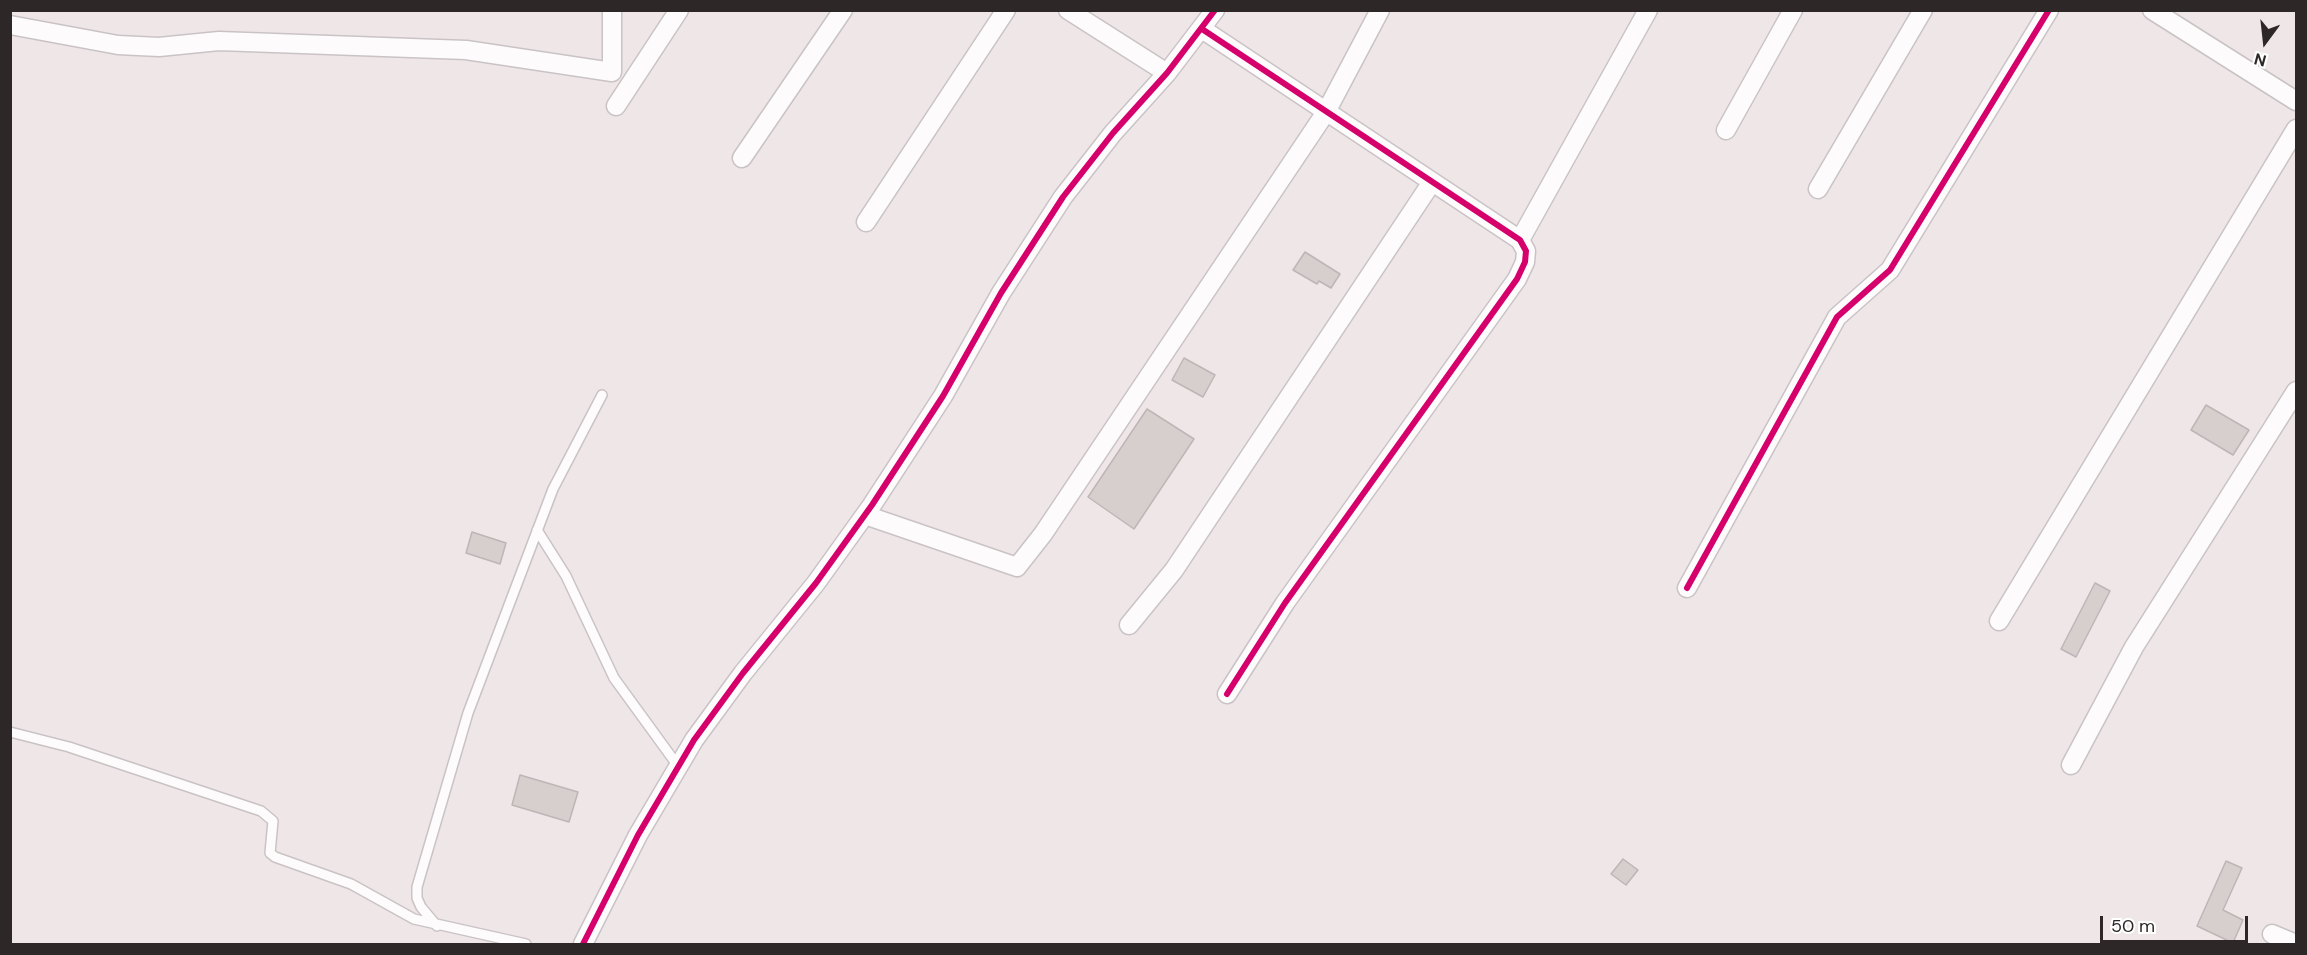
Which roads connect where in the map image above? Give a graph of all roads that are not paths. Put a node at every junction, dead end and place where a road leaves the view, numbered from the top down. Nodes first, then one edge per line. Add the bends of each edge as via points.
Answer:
1 (612, 10) edge
2 (679, 10) edge
3 (843, 10) edge
4 (1006, 10) edge
5 (1068, 10) edge
6 (1215, 10) edge
7 (1380, 10) edge
8 (1648, 10) edge
9 (1793, 10) edge
10 (1923, 10) edge
11 (2049, 10) edge
12 (2152, 10) edge
13 (10, 25) edge
14 (1202, 29) junction
15 (1167, 73) junction
16 (2296, 101) edge
17 (616, 106) dead end
18 (1326, 112) junction
19 (2296, 129) edge
20 (1726, 130) dead end
21 (742, 158) dead end
22 (1432, 182) junction
23 (1818, 189) dead end
24 (866, 222) dead end
25 (1520, 240) junction
26 (2296, 391) edge
27 (602, 395) dead end
28 (865, 515) junction
29 (537, 530) junction
30 (1687, 588) dead end
31 (1999, 621) dead end
32 (1129, 625) dead end
33 (1227, 694) dead end
34 (10, 732) edge
35 (2071, 765) dead end
36 (678, 766) junction
37 (436, 926) junction
38 (2272, 934) dead end
39 (2296, 944) edge
40 (526, 945) edge
41 (583, 945) edge

1 - 13 street via 612,72 465,50 219,41 159,47 118,45
2 - 17 street
3 - 21 street
4 - 24 street
5 - 15 street
6 - 14 street
7 - 18 street
8 - 25 street
9 - 20 street
10 - 23 street
11 - 30 street via 1890,270 1837,317
12 - 16 street
14 - 15 street
14 - 18 street
15 - 28 street via 1063,197 1001,293 943,396
18 - 22 street
18 - 28 street via 1017,567
19 - 31 street
22 - 25 street
22 - 32 street via 1174,570
25 - 33 street via 1526,251 1517,279 1285,603
26 - 35 street via 2134,647
27 - 29 lane via 553,489
28 - 36 street via 816,584 742,673
29 - 36 lane via 566,576 614,678
29 - 37 lane via 468,713 420,876 417,898
34 - 37 lane via 69,747 261,811 273,821 270,853 275,857 351,884 395,911
36 - 41 street
37 - 40 lane
38 - 39 street

